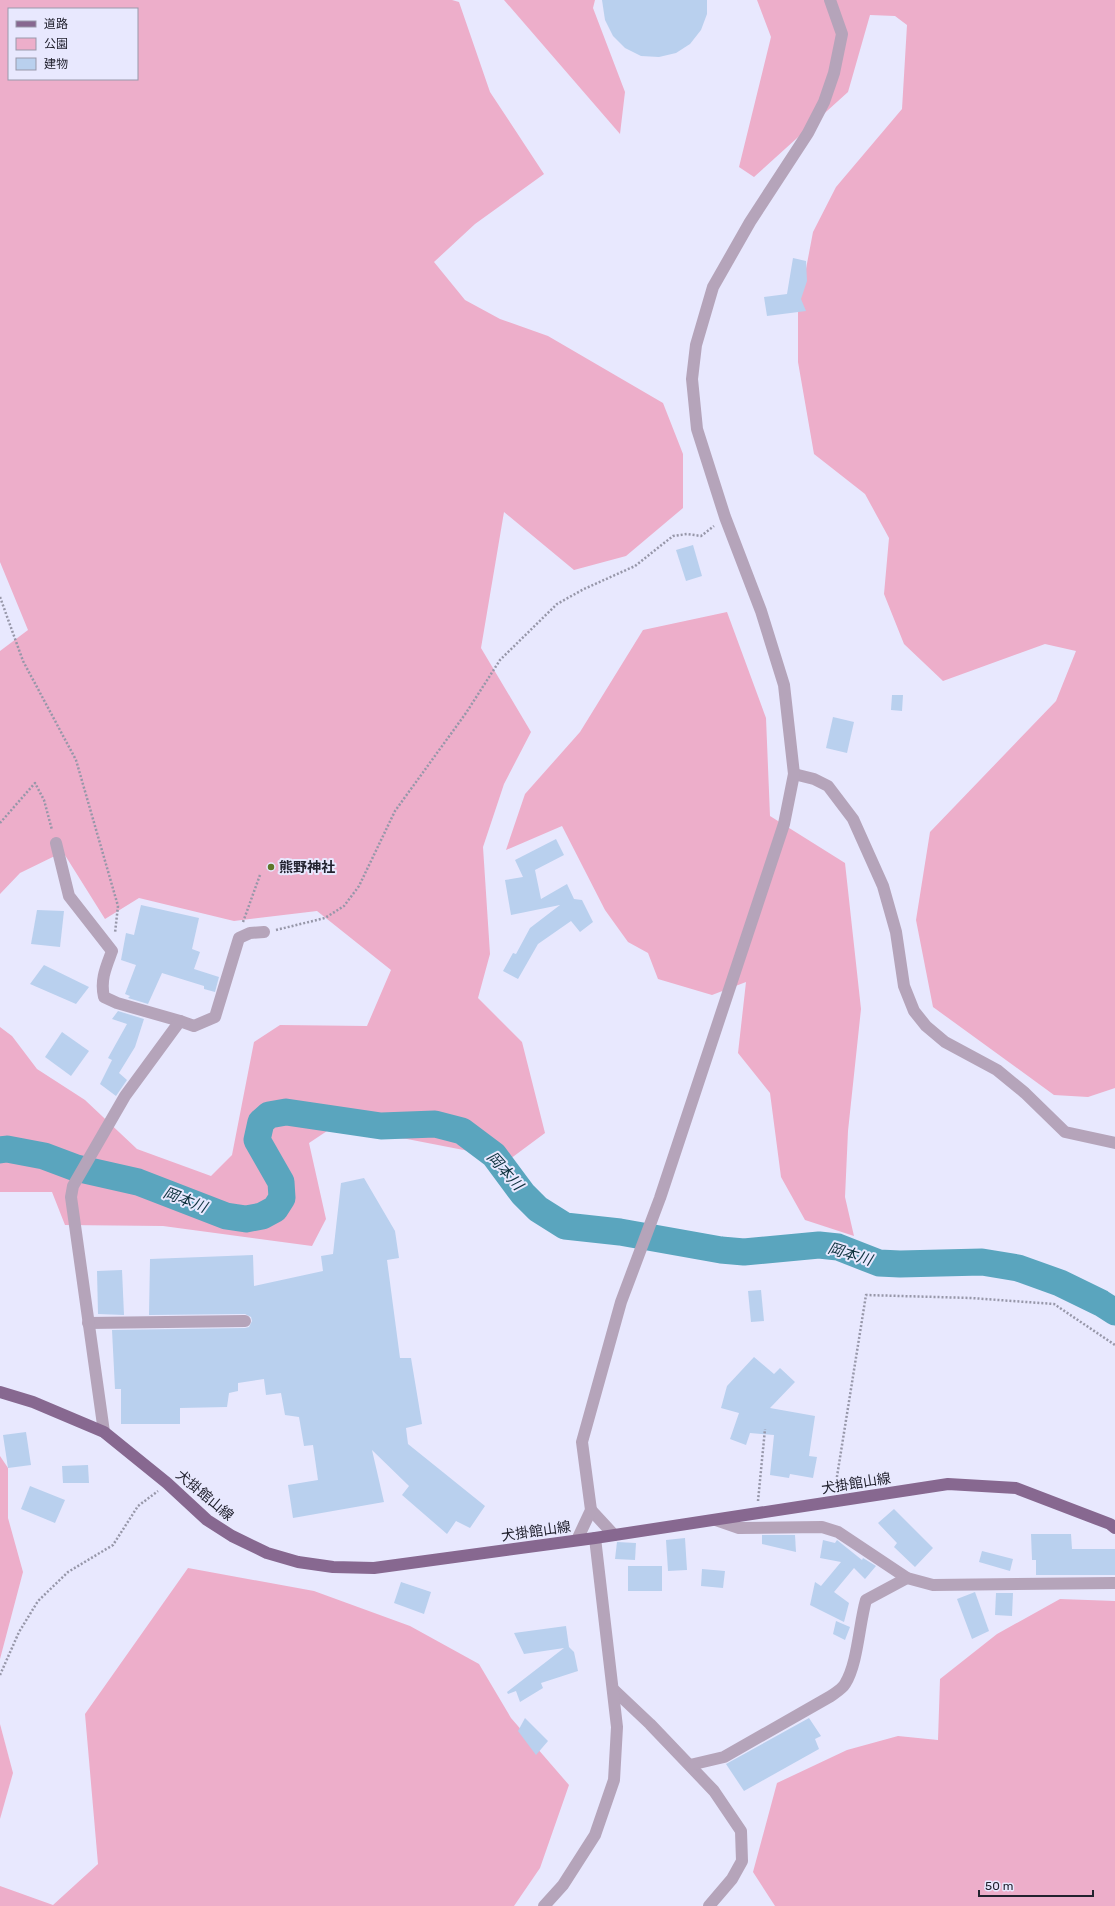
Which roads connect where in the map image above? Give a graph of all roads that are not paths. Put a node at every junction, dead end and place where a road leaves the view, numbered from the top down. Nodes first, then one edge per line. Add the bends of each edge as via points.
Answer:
1 (830, 0) edge
2 (794, 774) junction
3 (56, 843) road end
4 (264, 932) road end
5 (180, 1021) junction
6 (1115, 1143) edge
7 (245, 1321) dead end
8 (88, 1322) junction
9 (0, 1392) edge
10 (104, 1432) junction
11 (591, 1510) junction
12 (716, 1520) junction
13 (1115, 1528) edge
14 (614, 1535) junction
15 (595, 1538) junction
16 (577, 1540) junction
17 (907, 1578) junction
18 (1115, 1583) edge
19 (614, 1690) junction
20 (690, 1765) junction
21 (544, 1906) edge
22 (709, 1906) edge

1 - 2 street via 842,34 834,73 824,102 808,133 750,222 714,287 696,345 692,379 697,429 725,517 761,611 784,685
2 - 6 street via 828,786 853,819 883,886 896,932 904,986 914,1011 926,1026 945,1042 997,1070 1065,1132
2 - 11 street via 784,824 660,1198 621,1302 582,1442
3 - 5 street via 69,896 112,951 104,973 104,997
4 - 5 street via 250,933 239,938 215,1016 194,1026
5 - 8 street via 125,1096 73,1186 71,1197
7 - 8 street
8 - 10 street
9 - 10 main road, 犬掛館山線 via 33,1402
10 - 16 main road, 犬掛館山線 via 167,1483 207,1520 232,1536 267,1552 298,1562 333,1567 374,1568
11 - 14 street
11 - 16 street
12 - 13 main road, 犬掛館山線 via 948,1484 1016,1488
12 - 14 main road, 犬掛館山線
12 - 17 street via 739,1528 822,1527 838,1532
14 - 15 main road, 犬掛館山線
15 - 16 main road, 犬掛館山線
15 - 19 street
17 - 18 street via 932,1585
17 - 20 street via 866,1600 856,1653 845,1685 831,1696 724,1757
19 - 20 street
19 - 21 street via 617,1727 614,1780 595,1835 563,1885
20 - 22 street via 714,1791 741,1831 742,1861 732,1879

